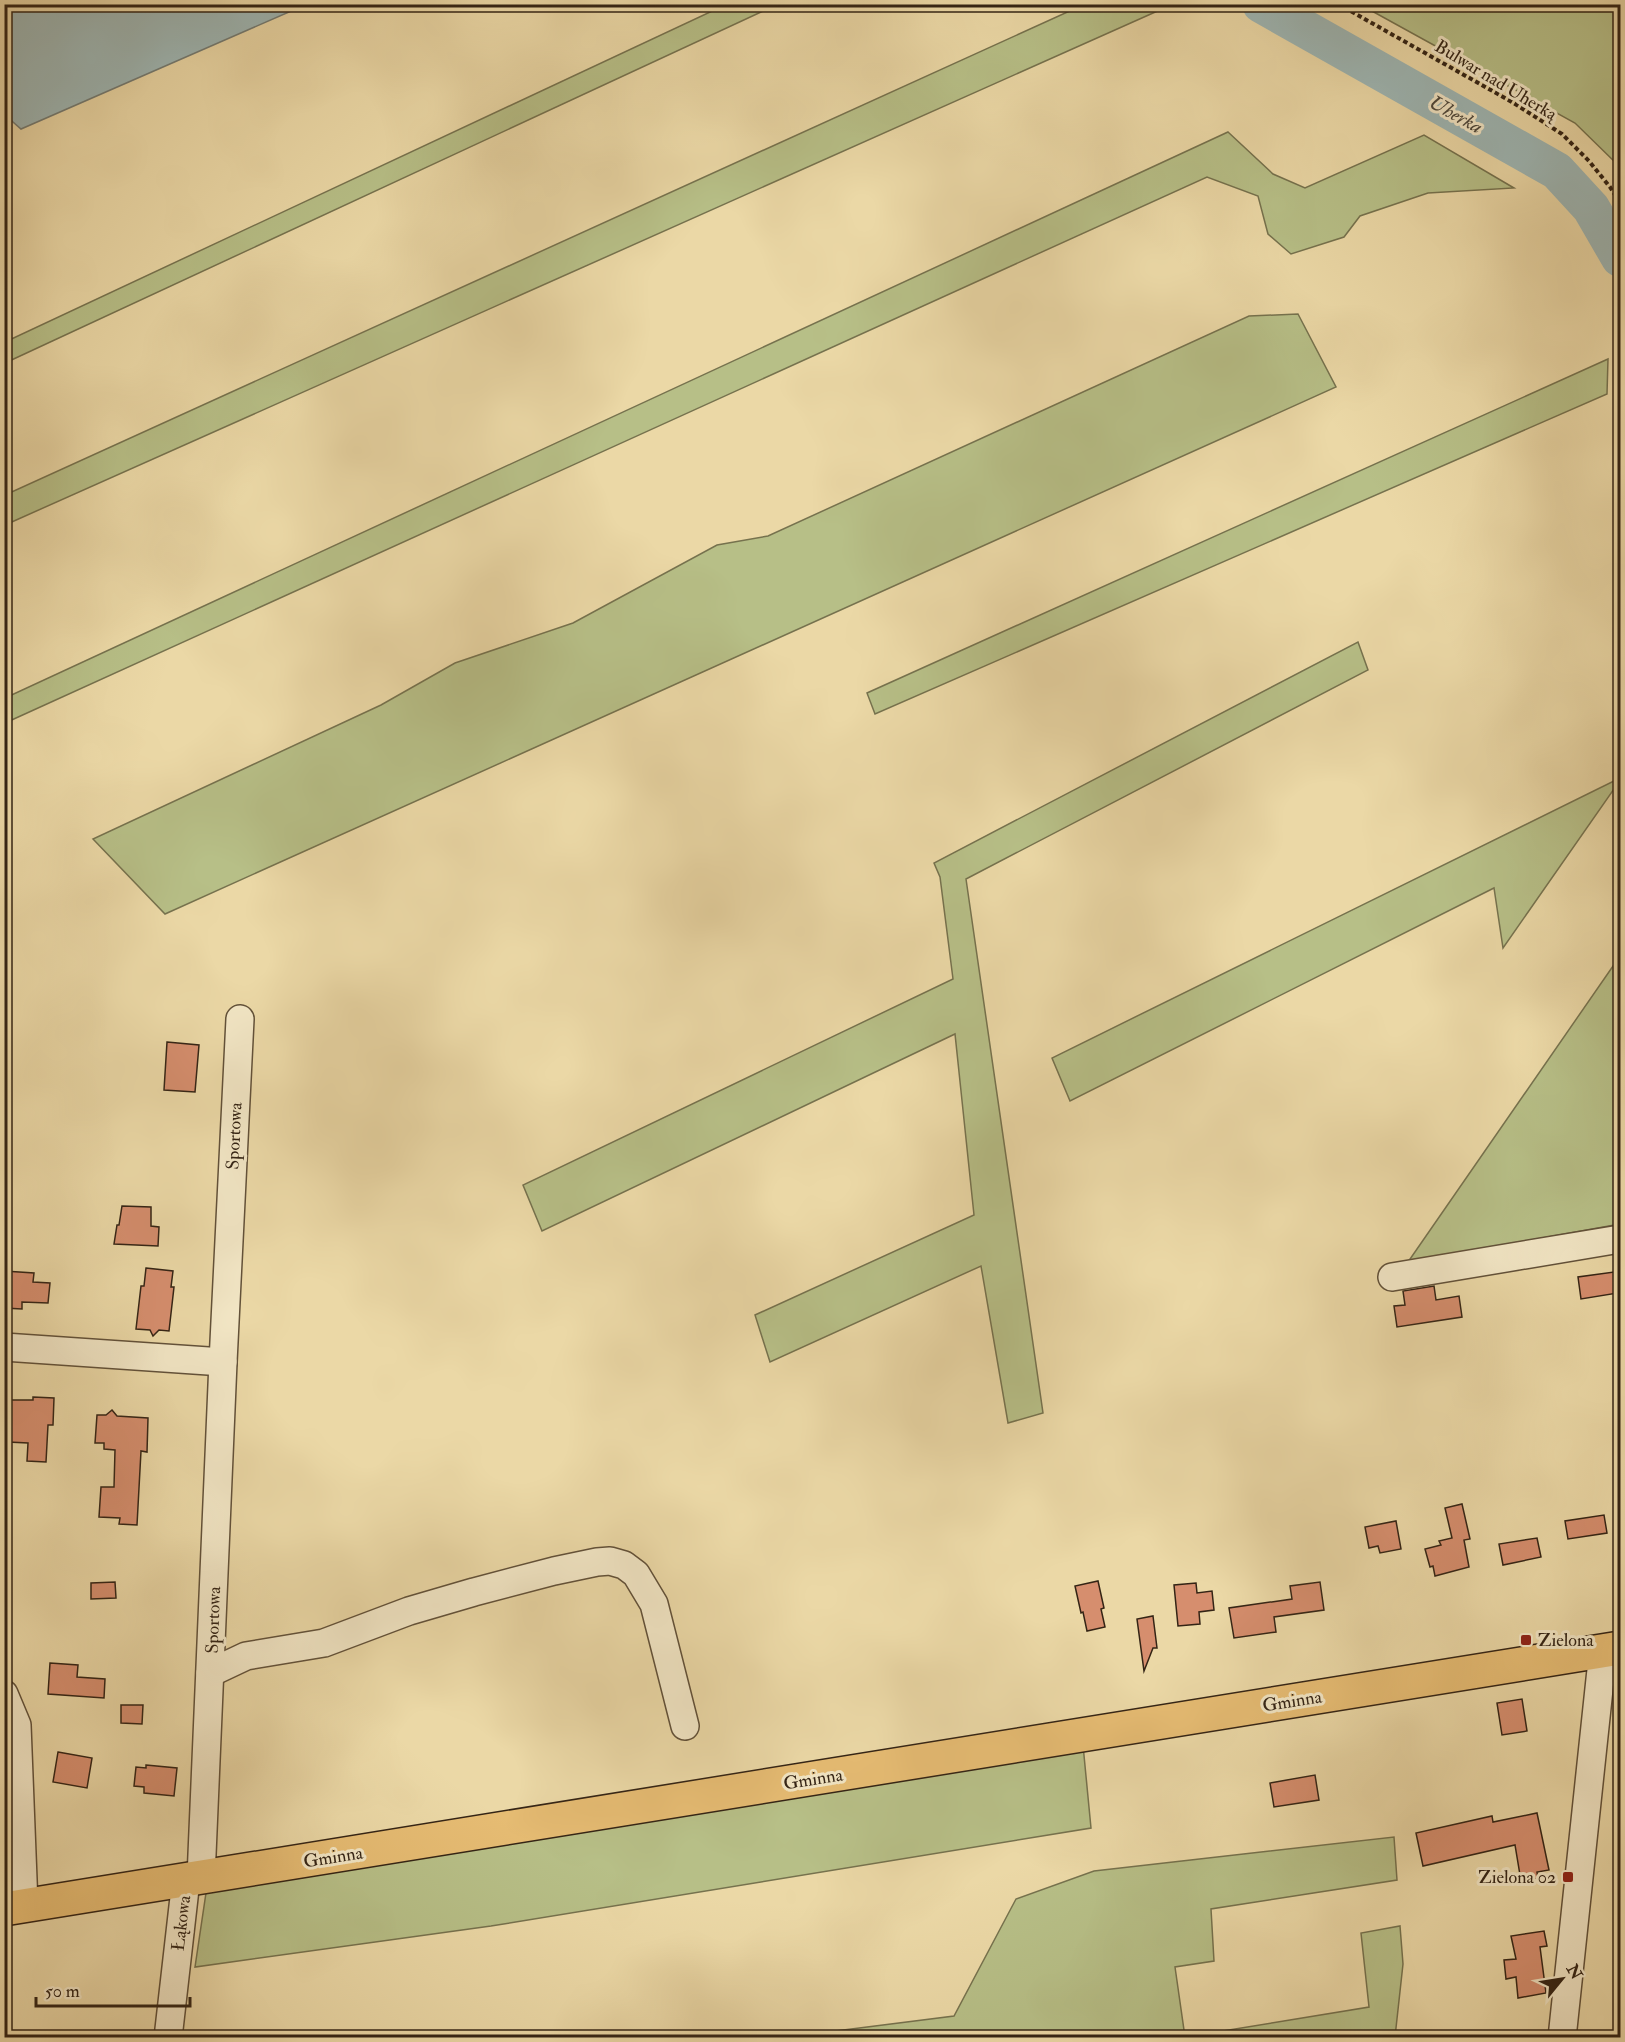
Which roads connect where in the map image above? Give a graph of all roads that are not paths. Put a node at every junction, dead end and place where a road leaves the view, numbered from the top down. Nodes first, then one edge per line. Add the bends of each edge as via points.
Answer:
1 (240, 1019) dead end
2 (1620, 1239) edge
3 (1392, 1277) dead end
4 (4, 1347) edge
5 (223, 1362) junction
6 (1612, 1650) edge
7 (210, 1673) junction
8 (4, 1694) edge
9 (685, 1726) dead end
10 (194, 1879) junction
11 (14, 1907) edge
12 (168, 2037) edge
13 (1562, 2037) edge

1 - 5 street, Sportowa
2 - 3 street
4 - 5 street
5 - 7 street, Sportowa
6 - 10 main road, Gminna
6 - 13 street
7 - 9 street via 246,1656 324,1643 474,1592 610,1561 636,1574 654,1604
7 - 10 street, Sportowa
8 - 11 street via 18,1725
10 - 11 main road, Gminna
10 - 12 street, Łąkowa

